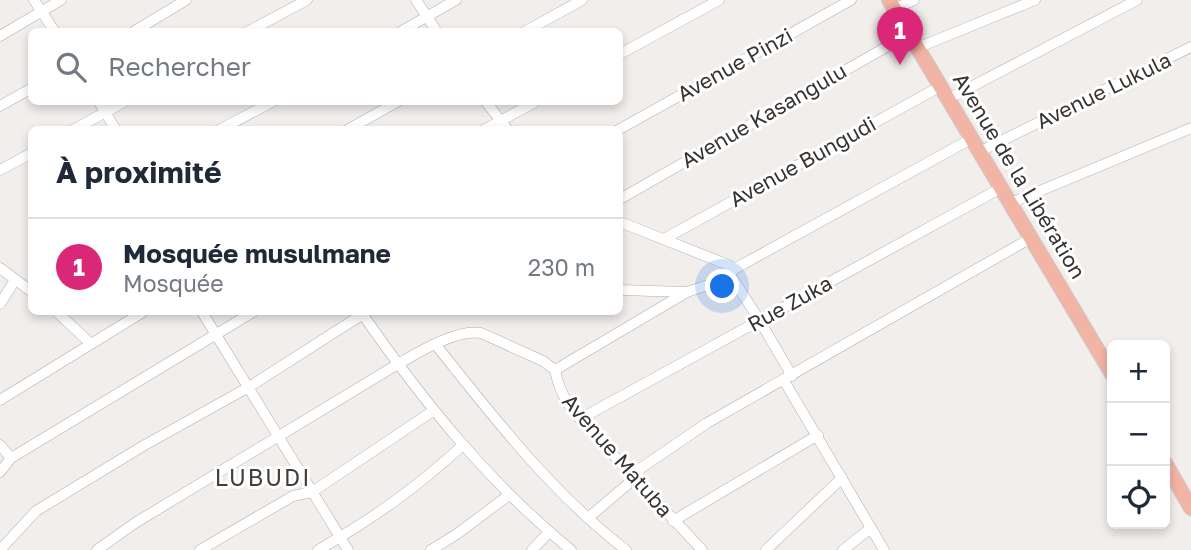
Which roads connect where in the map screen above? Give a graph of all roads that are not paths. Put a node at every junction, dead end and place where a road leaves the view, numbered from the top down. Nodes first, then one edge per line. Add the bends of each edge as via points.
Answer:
1 (34, 0) edge
2 (61, 0) edge
3 (186, 0) edge
4 (307, 0) edge
5 (416, 0) edge
6 (456, 0) edge
7 (582, 0) edge
8 (719, 0) edge
9 (851, 0) edge
10 (914, 0) edge
11 (1035, 0) edge
12 (1137, 0) edge
13 (892, 4) edge
14 (41, 11) junction
15 (427, 17) junction
16 (52, 28) edge
17 (139, 28) edge
18 (254, 28) edge
19 (407, 28) edge
20 (434, 28) edge
21 (531, 28) edge
22 (909, 34) junction
23 (0, 36) edge
24 (1191, 47) edge
25 (917, 48) junction
26 (623, 52) edge
27 (28, 91) edge
28 (944, 93) junction
29 (101, 105) edge
30 (118, 105) edge
31 (266, 105) edge
32 (392, 105) edge
33 (488, 105) edge
34 (529, 105) edge
35 (0, 106) edge
36 (106, 111) junction
37 (500, 121) junction
38 (80, 126) edge
39 (114, 126) edge
40 (227, 126) edge
41 (353, 126) edge
42 (491, 126) edge
43 (504, 126) edge
44 (623, 127) edge
45 (1191, 128) edge
46 (975, 145) junction
47 (28, 155) edge
48 (0, 170) edge
49 (1001, 188) junction
50 (623, 197) edge
51 (1010, 203) junction
52 (623, 223) edge
53 (1031, 238) junction
54 (664, 239) junction
55 (0, 268) edge
56 (733, 271) junction
57 (15, 280) junction
58 (28, 289) edge
59 (623, 290) edge
60 (687, 292) junction
61 (0, 304) edge
62 (60, 315) edge
63 (138, 315) edge
64 (204, 315) edge
65 (248, 315) edge
66 (359, 315) edge
67 (363, 315) edge
68 (760, 321) junction
69 (216, 334) junction
70 (90, 343) junction
71 (436, 345) junction
72 (398, 364) junction
73 (1107, 366) edge
74 (555, 370) junction
75 (787, 378) junction
76 (249, 387) junction
77 (0, 400) edge
78 (433, 411) junction
79 (580, 419) junction
80 (279, 435) junction
81 (818, 435) junction
82 (0, 445) edge
83 (463, 445) junction
84 (11, 458) junction
85 (1167, 466) edge
86 (0, 472) edge
87 (635, 478) junction
88 (842, 478) junction
89 (312, 492) junction
90 (509, 495) junction
91 (1191, 508) edge
92 (588, 517) junction
93 (673, 521) junction
94 (871, 528) junction
95 (549, 532) junction
96 (340, 538) junction
97 (0, 550) edge
98 (97, 550) edge
99 (200, 550) edge
100 (318, 550) edge
101 (348, 550) edge
102 (431, 550) edge
103 (532, 550) edge
104 (571, 550) edge
105 (626, 550) edge
106 (702, 550) edge
107 (765, 550) edge
108 (843, 550) edge
109 (884, 550) edge

1 - 14 street
2 - 14 street
3 - 17 street
4 - 18 street
5 - 15 street
6 - 15 street
7 - 21 street
8 - 26 street
9 - 44 street, Avenue Pinzi
10 - 13 street
11 - 25 street
12 - 28 street, Avenue Bungudi
13 - 22 highway, Avenue de la Libération
14 - 16 street
14 - 23 street
15 - 19 street
15 - 20 street
22 - 25 highway, Avenue de la Libération
22 - 50 street, Avenue Kasangulu
24 - 46 street, Avenue Lukula
25 - 28 highway, Avenue de la Libération
27 - 35 street
28 - 46 highway, Avenue de la Libération
28 - 54 street, Avenue Bungudi
29 - 36 street
30 - 36 street
31 - 40 street
32 - 41 street
33 - 37 street
34 - 37 street
36 - 38 street
36 - 39 street
37 - 42 street
37 - 43 street
45 - 51 street
46 - 49 highway, Avenue de la Libération
46 - 56 street, Avenue Lukula
47 - 48 street
49 - 51 highway, Avenue de la Libération
49 - 68 street, Rue Zuka
51 - 53 highway, Avenue de la Libération
52 - 54 street
53 - 73 highway, Avenue de la Libération
53 - 75 street
54 - 56 street
55 - 57 street
56 - 60 street, Avenue Lukula
56 - 68 street
57 - 58 street
57 - 61 street
59 - 60 street
60 - 74 street
62 - 70 street
63 - 70 street
64 - 69 street
65 - 69 street
66 - 76 street
67 - 72 street
68 - 75 street
68 - 79 street, Rue Zuka
69 - 76 street
69 - 84 street
70 - 77 street
71 - 72 street, Avenue Matuba
71 - 74 street, Avenue Matuba via 466,331 481,332
71 - 92 street via 524,450
72 - 78 street
72 - 80 street, Avenue Matuba
74 - 79 street, Avenue Matuba via 564,400
75 - 81 street
75 - 87 street via 673,445 641,468
76 - 80 street
76 - 97 street via 36,511
78 - 83 street
78 - 89 street
79 - 87 street, Avenue Matuba
80 - 89 street
80 - 98 street, Avenue Matuba
81 - 88 street
81 - 93 street
82 - 84 street
83 - 90 street
83 - 96 street via 421,483
84 - 86 street
85 - 91 highway
87 - 92 street
87 - 93 street, Avenue Matuba
88 - 94 street
88 - 107 street
89 - 96 street
89 - 99 street via 293,496
90 - 95 street
90 - 102 street
92 - 105 street
93 - 106 street, Avenue Matuba
94 - 108 street
94 - 109 street
95 - 103 street
95 - 104 street
96 - 100 street
96 - 101 street

